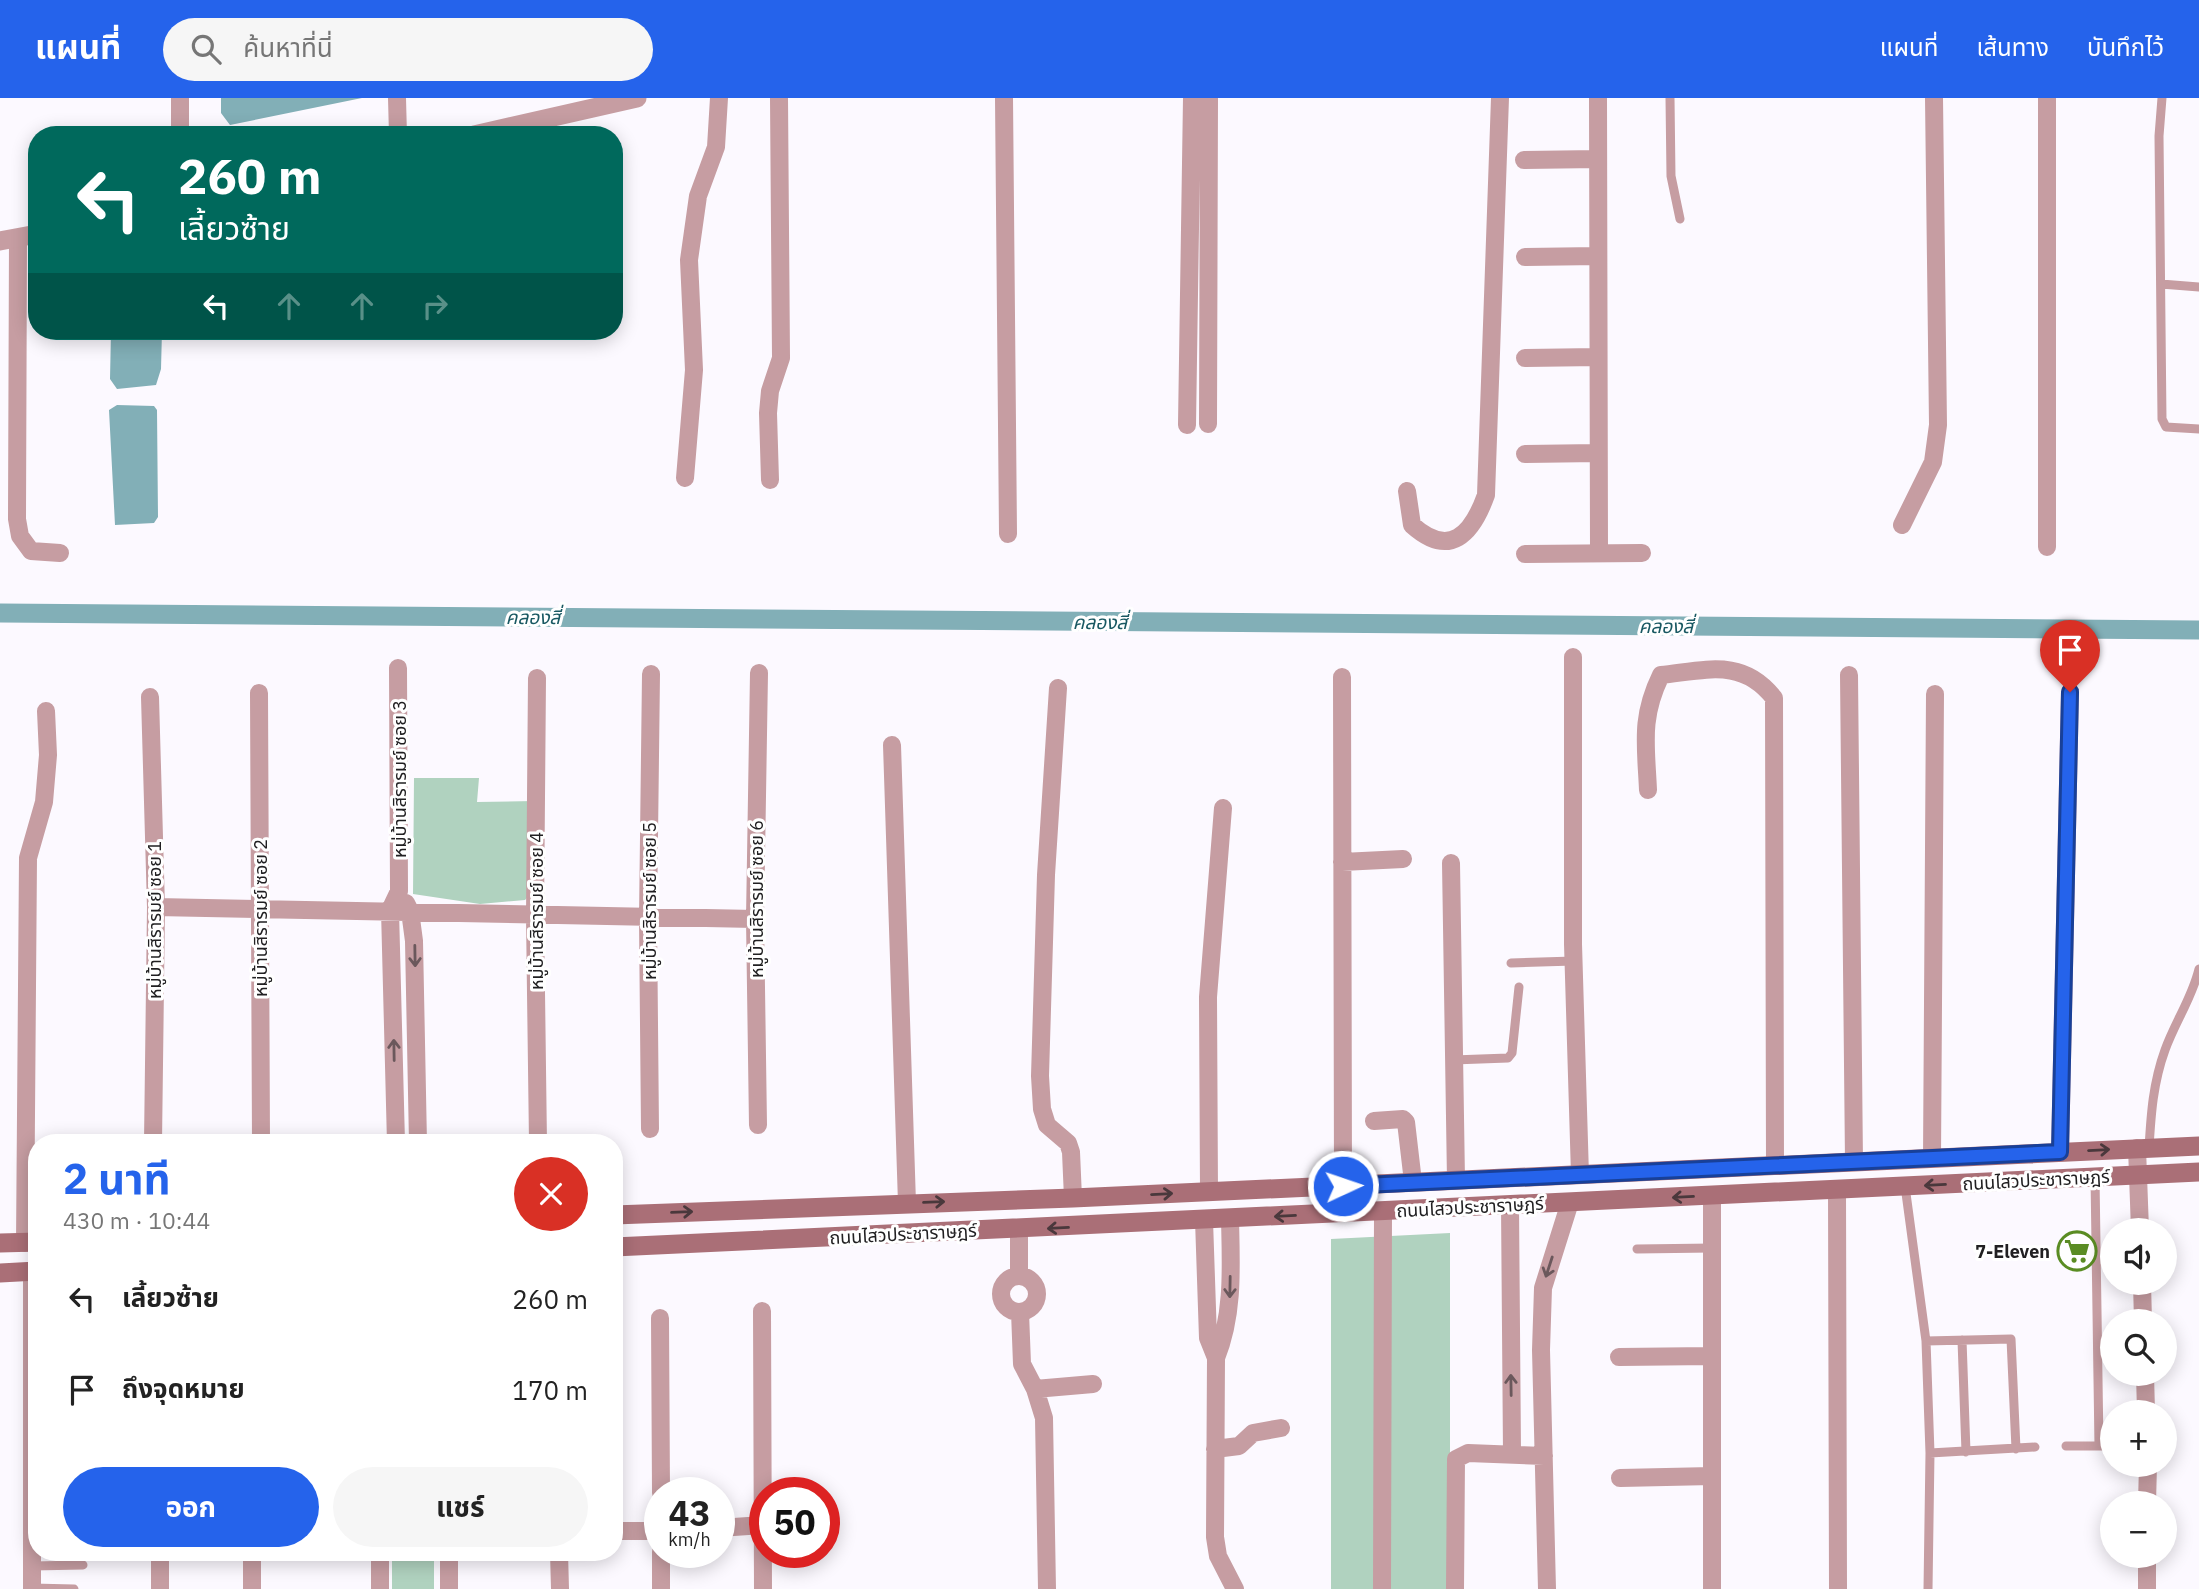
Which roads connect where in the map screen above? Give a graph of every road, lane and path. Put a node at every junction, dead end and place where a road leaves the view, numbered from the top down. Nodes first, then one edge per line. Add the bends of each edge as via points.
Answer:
1 (180, 98) edge
2 (397, 98) edge
3 (637, 98) edge
4 (719, 98) edge
5 (779, 98) edge
6 (1004, 98) edge
7 (1192, 98) edge
8 (1209, 98) edge
9 (1500, 98) edge
10 (1598, 98) edge
11 (1670, 98) edge
12 (1934, 98) edge
13 (2047, 98) edge
14 (2162, 98) edge
15 (180, 126) edge
16 (398, 126) edge
17 (514, 126) edge
18 (1598, 159) junction
19 (1524, 160) dead end
20 (1680, 219) dead end
21 (18, 238) edge
22 (1598, 256) junction
23 (1525, 257) dead end
24 (2161, 284) junction
25 (2199, 286) edge
26 (1598, 357) junction
27 (1525, 358) dead end
28 (1208, 424) dead end
29 (1187, 425) dead end
30 (2199, 429) edge
31 (1598, 453) junction
32 (1525, 454) dead end
33 (685, 478) dead end
34 (770, 480) dead end
35 (1407, 491) dead end
36 (1902, 525) dead end
37 (1008, 534) dead end
38 (2047, 547) dead end
39 (1599, 552) junction
40 (60, 553) dead end
41 (1642, 553) dead end
42 (1525, 554) dead end
43 (1573, 657) dead end
44 (398, 668) dead end
45 (759, 673) dead end
46 (651, 674) dead end
47 (1849, 675) dead end
48 (1342, 677) dead end
49 (537, 678) dead end
50 (1058, 688) dead end
51 (2070, 692) dead end
52 (259, 693) dead end
53 (1935, 694) dead end
54 (150, 697) dead end
55 (46, 711) dead end
56 (892, 745) dead end
57 (1648, 790) dead end
58 (1223, 808) dead end
59 (1403, 859) dead end
60 (1342, 862) junction
61 (1451, 863) dead end
62 (399, 891) junction
63 (156, 907) junction
64 (261, 909) junction
65 (390, 910) junction
66 (410, 911) junction
67 (535, 917) junction
68 (648, 919) junction
69 (755, 919) junction
70 (1574, 961) junction
71 (1511, 963) dead end
72 (2199, 969) edge
73 (2197, 986) edge
74 (1519, 987) dead end
75 (392, 1005) junction
76 (416, 1005) junction
77 (1452, 1060) junction
78 (417, 1085) junction
79 (394, 1087) junction
80 (1374, 1121) dead end
81 (758, 1125) dead end
82 (650, 1129) dead end
83 (30, 1134) edge
84 (153, 1134) edge
85 (261, 1134) edge
86 (396, 1134) edge
87 (418, 1134) edge
88 (538, 1134) edge
89 (2199, 1146) edge
90 (2143, 1148) junction
91 (2060, 1152) junction
92 (1932, 1158) junction
93 (1854, 1162) junction
94 (1775, 1166) junction
95 (2199, 1172) edge
96 (1580, 1175) junction
97 (2137, 1175) junction
98 (2095, 1177) junction
99 (1456, 1181) junction
100 (1413, 1182) junction
101 (1343, 1186) junction
102 (1905, 1186) junction
103 (1837, 1189) junction
104 (1209, 1192) junction
105 (1712, 1195) junction
106 (1073, 1198) junction
107 (1570, 1202) junction
108 (907, 1203) junction
109 (1510, 1206) junction
110 (1383, 1212) junction
111 (638, 1214) junction
112 (623, 1215) edge
113 (2139, 1218) edge
114 (1230, 1219) junction
115 (1204, 1220) junction
116 (1018, 1229) junction
117 (0, 1243) edge
118 (28, 1243) edge
119 (640, 1246) junction
120 (623, 1247) edge
121 (1712, 1248) junction
122 (1637, 1249) dead end
123 (28, 1272) edge
124 (0, 1273) edge
125 (1019, 1275) junction
126 (762, 1311) dead end
127 (1020, 1312) junction
128 (660, 1318) dead end
129 (1962, 1340) junction
130 (1926, 1341) junction
131 (1511, 1348) junction
132 (1541, 1350) junction
133 (1711, 1356) junction
134 (1619, 1357) dead end
135 (1216, 1358) junction
136 (1093, 1384) dead end
137 (1035, 1389) junction
138 (1281, 1429) dead end
139 (2066, 1446) dead end
140 (2099, 1446) joint
141 (2035, 1447) dead end
142 (1215, 1448) junction
143 (2016, 1449) junction
144 (1930, 1452) junction
145 (1966, 1452) junction
146 (1512, 1453) junction
147 (1544, 1456) junction
148 (1712, 1476) junction
149 (661, 1477) edge
150 (763, 1477) edge
151 (1620, 1478) dead end
152 (623, 1531) edge
153 (644, 1531) edge
154 (32, 1561) edge
155 (160, 1561) edge
156 (252, 1561) edge
157 (380, 1561) edge
158 (449, 1561) edge
159 (559, 1561) edge
160 (83, 1565) dead end
161 (32, 1566) junction
162 (661, 1568) edge
163 (763, 1568) edge
164 (2147, 1568) edge
165 (32, 1589) edge
166 (62, 1589) edge
167 (74, 1589) edge
168 (160, 1589) edge
169 (252, 1589) edge
170 (380, 1589) edge
171 (449, 1589) edge
172 (560, 1589) edge
173 (661, 1589) edge
174 (763, 1589) edge
175 (1047, 1589) edge
176 (1235, 1589) edge
177 (1382, 1589) edge
178 (1455, 1589) edge
179 (1547, 1589) edge
180 (1712, 1589) edge
181 (1838, 1589) edge
182 (1928, 1589) edge
183 (2147, 1589) edge

1 - 15 street
2 - 16 street
3 - 17 street
4 - 33 street via 716,147 693,224 694,370
5 - 34 street via 781,358 768,413
6 - 37 street
7 - 29 street
8 - 28 street
9 - 35 street via 1486,495 1467,532 1445,541 1430,538 1412,525
10 - 18 street
11 - 20 lane via 1671,176
12 - 36 street via 1938,425 1933,462
13 - 38 street
14 - 24 lane
18 - 19 street
18 - 22 street
21 - 40 street via 17,519 20,536 31,551
22 - 23 street
22 - 26 street
24 - 25 lane
24 - 30 lane via 2162,419 2174,430
26 - 27 street
26 - 31 street
31 - 32 street
31 - 39 street
39 - 41 street
39 - 42 street
43 - 70 street
44 - 62 street, หมู่บ้านสิรารมย์ ซอย 3
45 - 69 street, หมู่บ้านสิรารมย์ ซอย 6
46 - 68 street, หมู่บ้านสิรารมย์ ซอย 5
47 - 93 street
48 - 60 street
49 - 67 street, หมู่บ้านสิรารมย์ ซอย 4
50 - 106 street via 1040,1076 1041,1109 1047,1125 1068,1143 1071,1152
51 - 91 street
52 - 64 street, หมู่บ้านสิรารมย์ ซอย 2
53 - 92 street
54 - 63 street, หมู่บ้านสิรารมย์ ซอย 1
55 - 83 street via 44,802 28,858
56 - 108 street
57 - 94 street via 1645,728 1649,701 1661,676 1742,671 1760,681 1773,698
58 - 104 street via 1208,997
59 - 60 street
60 - 101 street
61 - 77 street
62 - 65 street
62 - 66 street
63 - 64 street
63 - 84 street, หมู่บ้านสิรารมย์ ซอย 1
64 - 65 street
64 - 85 street, หมู่บ้านสิรารมย์ ซอย 2
65 - 66 street
65 - 75 street
66 - 67 street
66 -> 76 street
67 - 68 street
67 - 88 street, หมู่บ้านสิรารมย์ ซอย 4
68 - 69 street
68 - 82 street, หมู่บ้านสิรารมย์ ซอย 5
69 - 81 street, หมู่บ้านสิรารมย์ ซอย 6
70 - 71 lane
70 - 96 street
72 - 73 lane
73 - 90 lane via 2166,1049 2152,1093
74 - 77 lane via 1515,1043 1507,1058
75 - 76 street
79 -> 75 street
76 - 78 street
77 - 99 street
78 - 79 street
78 - 87 street
79 - 86 street
80 - 100 street via 1406,1122
89 - 90 main road, ถนนไสวประชาราษฎร์
91 -> 90 main road, ถนนไสวประชาราษฎร์
90 - 97 street
91 - 92 main road, ถนนไสวประชาราษฎร์
92 - 93 main road, ถนนไสวประชาราษฎร์
93 - 94 main road, ถนนไสวประชาราษฎร์
94 - 96 main road, ถนนไสวประชาราษฎร์
95 - 97 main road, ถนนไสวประชาราษฎร์
96 - 99 main road, ถนนไสวประชาราษฎร์
97 - 98 main road, ถนนไสวประชาราษฎร์
97 - 113 street
98 -> 102 main road, ถนนไสวประชาราษฎร์
98 - 140 lane
99 - 100 main road, ถนนไสวประชาราษฎร์
100 - 101 main road, ถนนไสวประชาราษฎร์
101 - 104 main road, ถนนไสวประชาราษฎร์
102 - 103 main road, ถนนไสวประชาราษฎร์
102 - 130 lane
103 - 105 main road, ถนนไสวประชาราษฎร์
103 - 181 street
106 -> 104 main road, ถนนไสวประชาราษฎร์
105 -> 107 main road, ถนนไสวประชาราษฎร์
105 - 121 street
108 -> 106 main road, ถนนไสวประชาราษฎร์
107 - 109 main road, ถนนไสวประชาราษฎร์
107 -> 132 street via 1543,1289
111 -> 108 main road, ถนนไสวประชาราษฎร์
109 - 110 main road, ถนนไสวประชาราษฎร์
109 - 131 street
110 -> 114 main road, ถนนไสวประชาราษฎร์
110 - 177 street
111 - 112 main road, ถนนไสวประชาราษฎร์
111 - 119 main road
114 - 115 main road, ถนนไสวประชาราษฎร์
114 -> 135 street via 1230,1301
115 -> 116 main road, ถนนไสวประชาราษฎร์
115 - 135 street via 1208,1338
116 - 119 main road, ถนนไสวประชาราษฎร์
116 - 125 street
117 - 118 main road
119 - 120 main road, ถนนไสวประชาราษฎร์
121 - 122 lane
121 - 133 street
123 - 124 main road
125 - 127 street via 1032,1280 1037,1293 1032,1306
125 - 127 street via 1006,1281 1001,1294 1007,1307
126 - 150 street
127 - 137 street via 1022,1364
128 - 149 street
129 - 130 lane
129 - 143 lane via 2011,1339
129 - 145 lane
130 - 144 lane
131 - 132 street
146 -> 131 street
132 - 147 street
133 - 134 street
133 - 148 street
135 - 142 street
136 - 137 street
137 - 175 street via 1044,1419 1047,1461
138 - 142 street via 1253,1433 1239,1446
139 - 140 lane
141 - 143 lane
142 - 176 street via 1215,1537 1218,1556
143 - 145 lane
144 - 145 lane
144 - 182 lane
146 - 147 street
146 - 178 street via 1468,1453 1457,1459
147 - 179 street
148 - 151 street
148 - 180 street
152 - 153 street
154 - 161 street
155 - 168 street
156 - 169 street
157 - 170 street
158 - 171 street
159 - 172 street
160 - 161 lane
161 - 165 street
162 - 173 street
163 - 174 street
164 - 183 street
165 - 166 lane
166 - 167 lane

